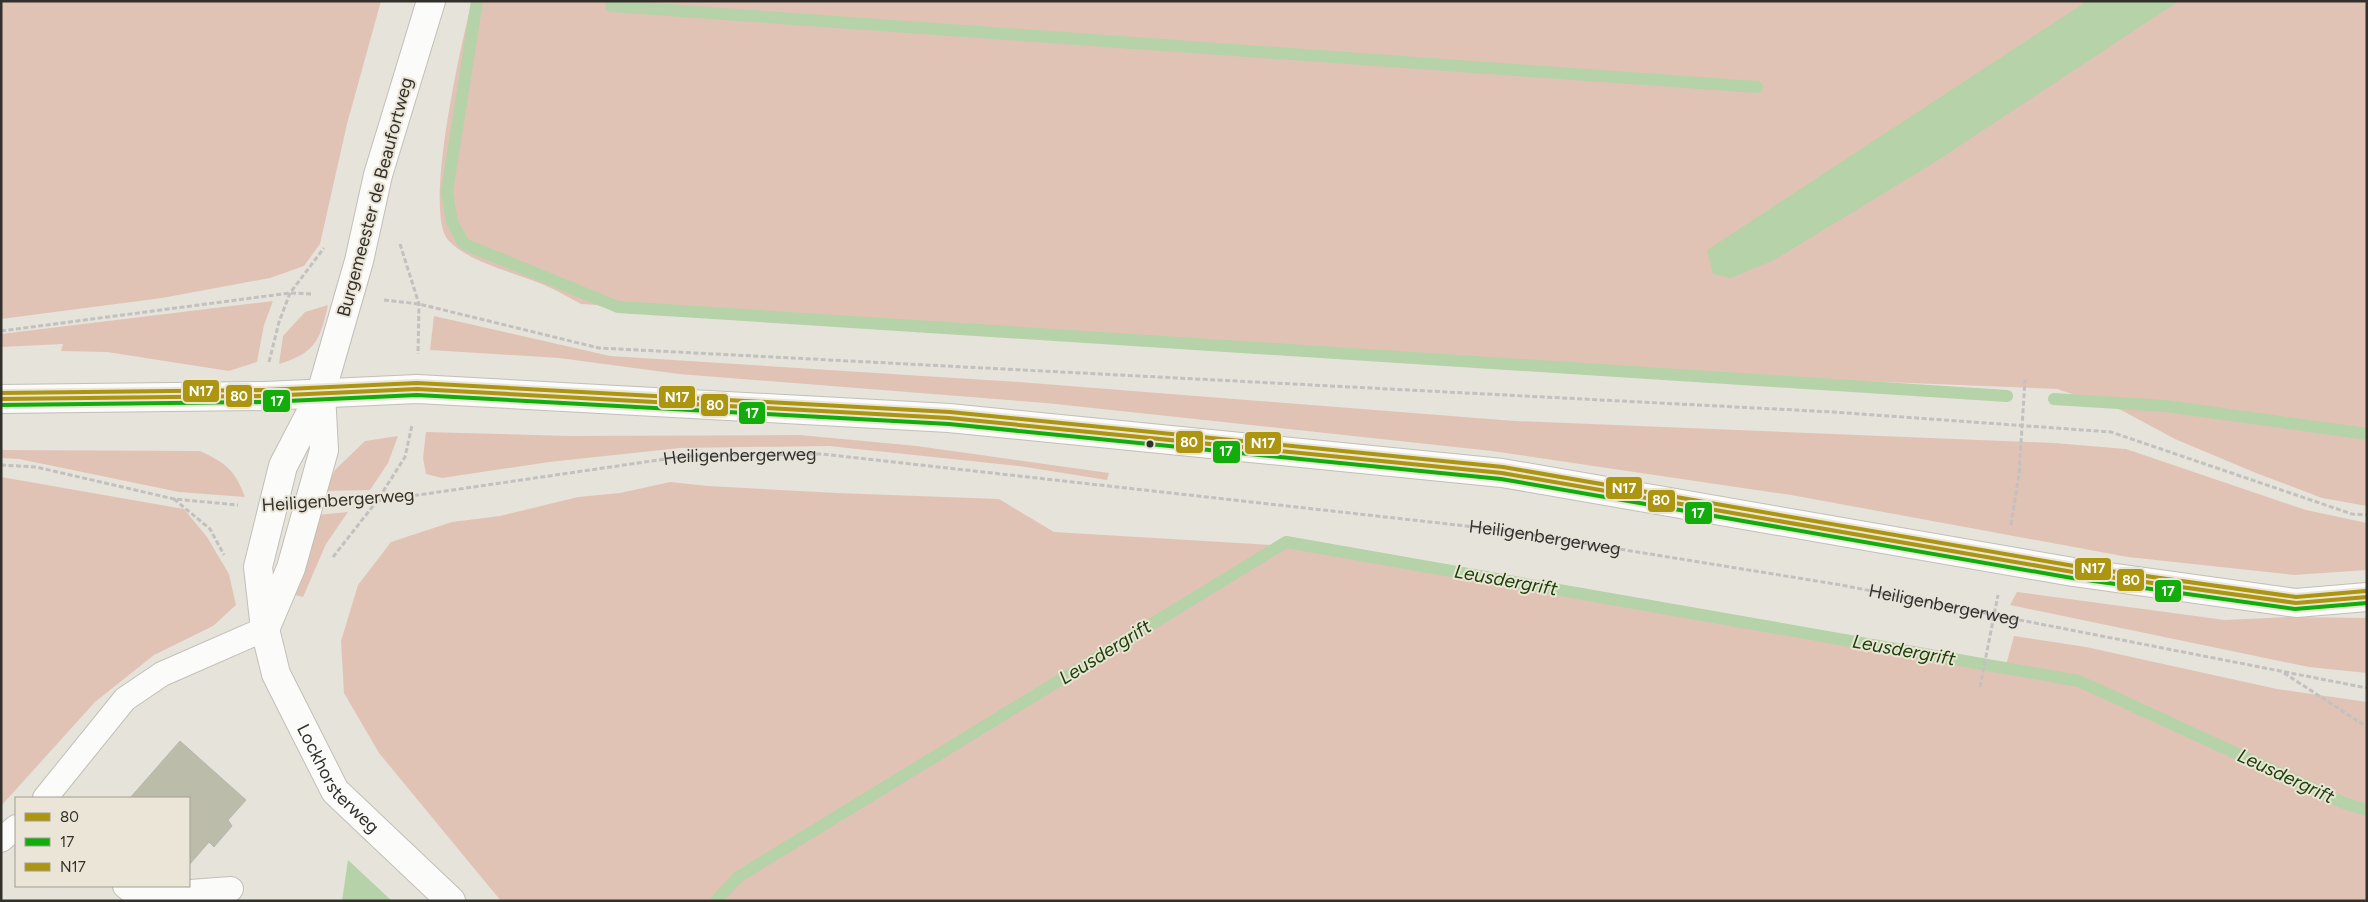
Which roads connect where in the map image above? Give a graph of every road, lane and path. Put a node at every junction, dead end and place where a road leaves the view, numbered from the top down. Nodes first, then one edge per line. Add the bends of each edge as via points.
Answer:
1 (430, 1) edge
2 (326, 246) dead end
3 (290, 293) junction
4 (350, 297) junction
5 (1, 331) edge
6 (2025, 380) dead end
7 (417, 389) junction
8 (320, 393) junction
9 (265, 396) junction
10 (1, 399) edge
11 (2021, 426) junction
12 (1, 465) edge
13 (377, 501) junction
14 (266, 505) junction
15 (309, 505) junction
16 (2367, 515) edge
17 (2005, 560) junction
18 (328, 563) dead end
19 (2367, 597) edge
20 (1995, 615) junction
21 (265, 629) junction
22 (2281, 671) junction
23 (1980, 687) dead end
24 (2367, 688) edge
25 (2367, 727) edge
26 (46, 797) edge
27 (15, 828) edge
28 (1, 840) edge
29 (125, 887) edge
30 (231, 889) dead end
31 (451, 901) edge

1 - 4 main road, Burgemeester de Beaufortweg via 378,175
2 - 3 path
3 - 4 path
3 - 5 path
3 - 9 path via 269,359
4 - 8 main road, Burgemeester de Beaufortweg
6 - 11 path
7 - 8 main road
7 - 11 path via 419,304 600,348 1833,412
7 - 13 path via 406,457
7 - 17 main road via 949,418 1502,473
8 - 9 main road
8 - 14 main road, Lockhorsterweg
8 - 15 main road via 324,450
9 - 10 main road
11 - 16 path via 2111,432 2352,514
11 - 17 path via 2019,474
12 - 14 path, Heiligenbergerweg via 36,467 174,499 239,506
13 - 15 path, Heiligenbergerweg
13 - 18 path
13 - 20 path, Heiligenbergerweg via 686,456 822,454 1502,530 1841,585
14 - 21 main road, Lockhorsterweg via 258,567
15 - 21 main road via 291,568
17 - 19 main road via 2296,603
17 - 20 path
20 - 22 path, Heiligenbergerweg
20 - 23 path
21 - 26 lane via 162,674 126,699
21 - 31 main road, Lockhorsterweg via 276,674 335,791
22 - 24 path, Heiligenbergerweg
22 - 25 path
27 - 28 lane
29 - 30 lane via 137,896

